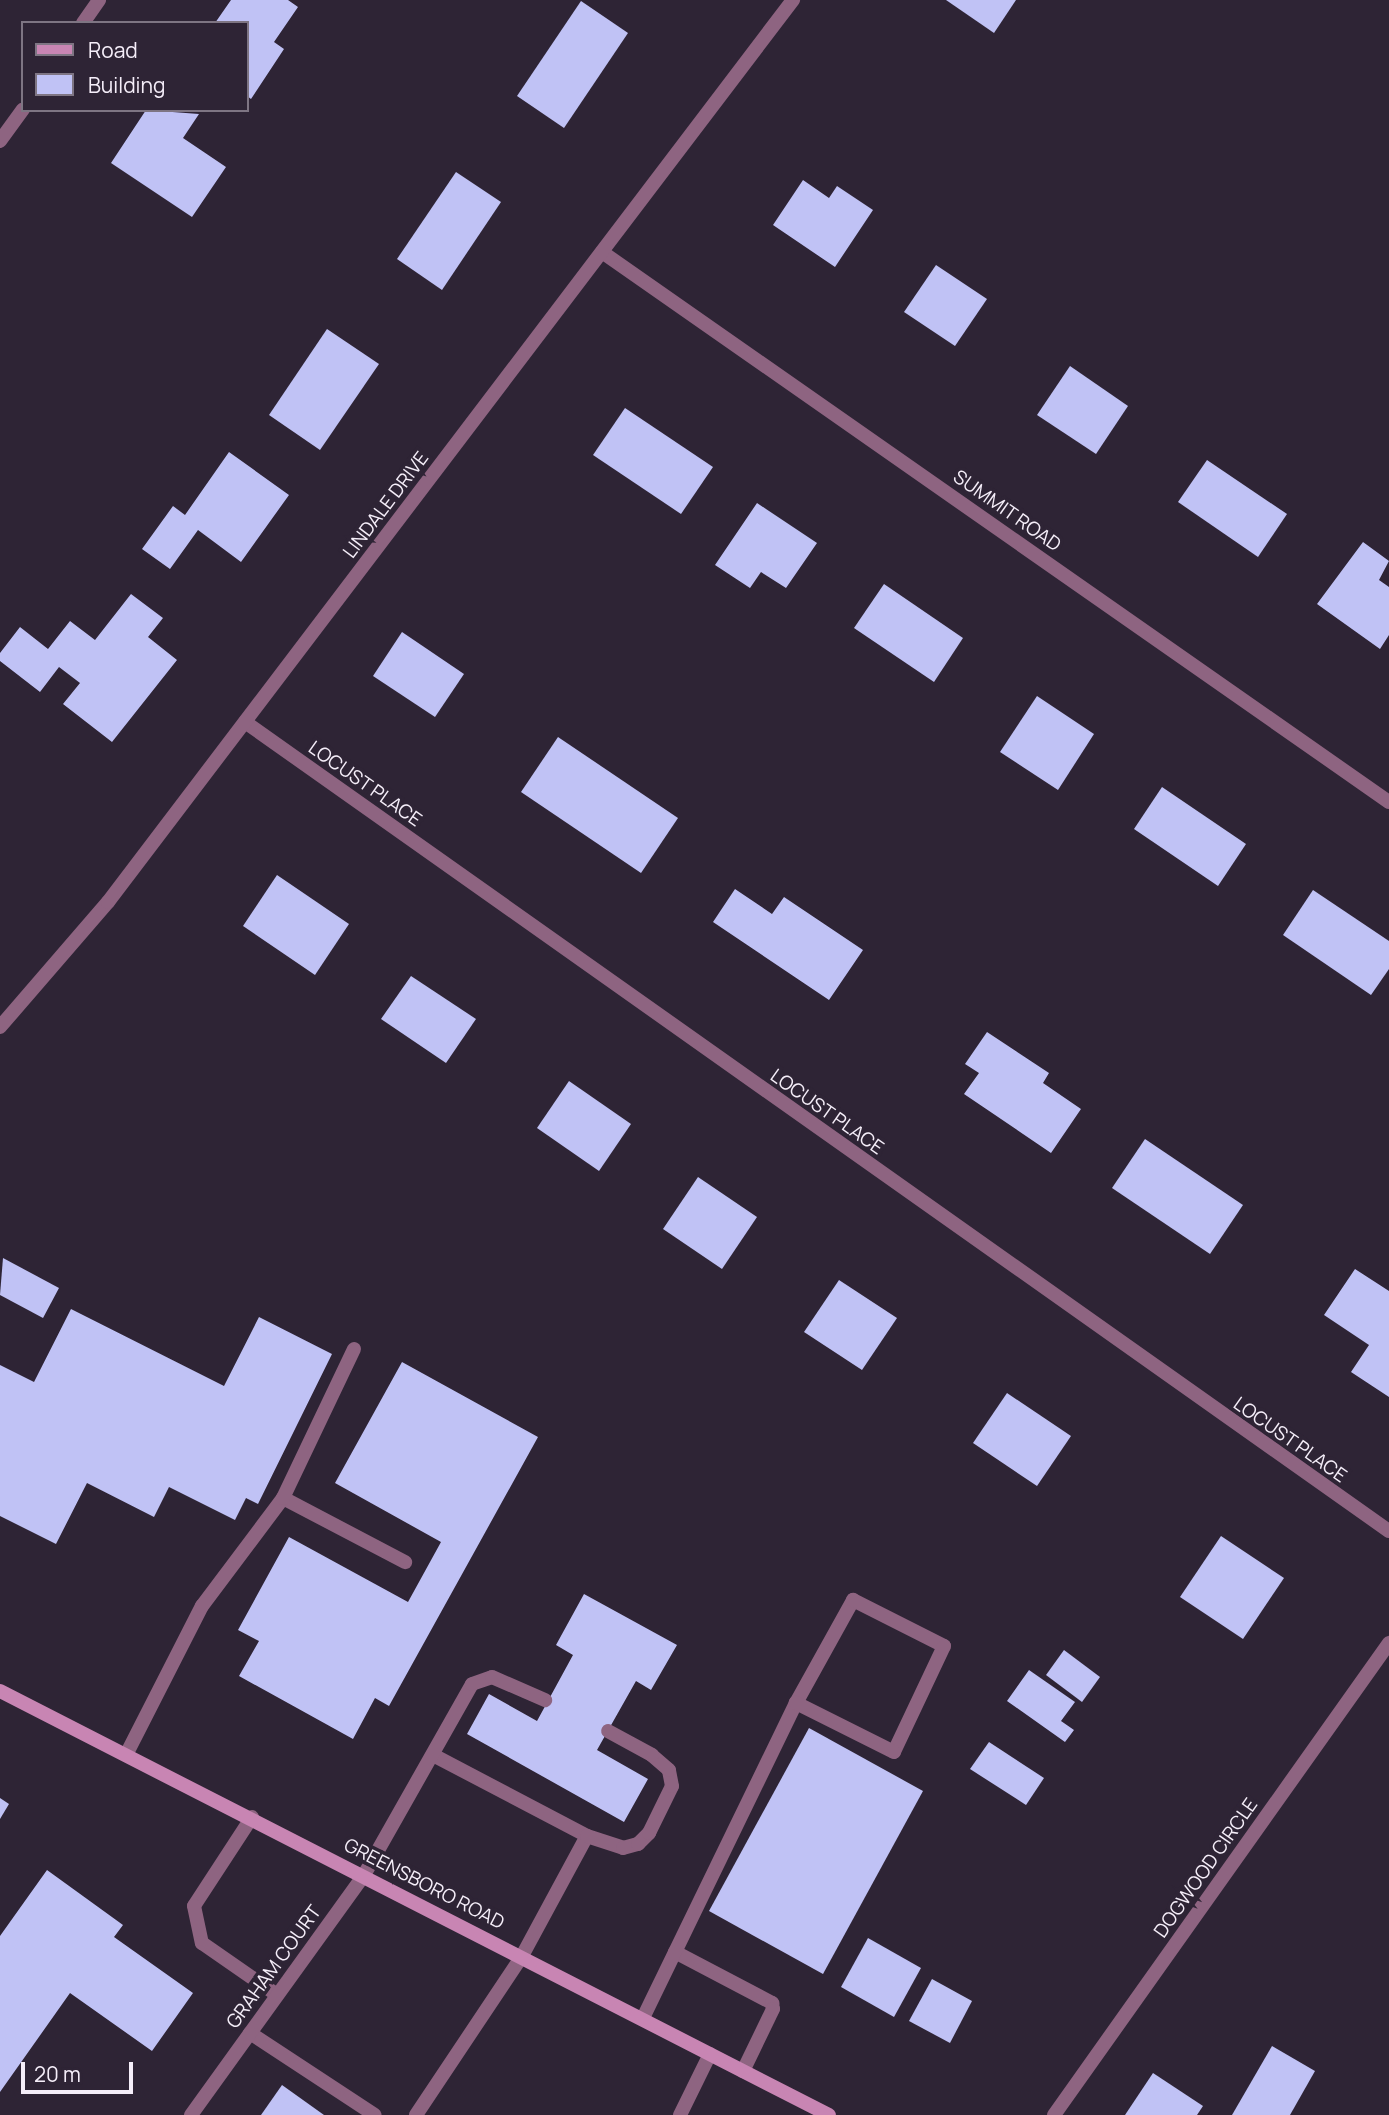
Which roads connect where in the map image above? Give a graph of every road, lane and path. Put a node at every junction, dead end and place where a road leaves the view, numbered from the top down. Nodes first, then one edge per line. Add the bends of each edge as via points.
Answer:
1 (99, 0) edge
2 (793, 0) edge
3 (84, 21) edge
4 (21, 112) edge
5 (0, 141) edge
6 (602, 252) junction
7 (245, 722) junction
8 (1389, 802) edge
9 (0, 1027) edge
10 (354, 1349) dead end
11 (284, 1498) junction
12 (1389, 1531) edge
13 (405, 1562) dead end
14 (1389, 1643) edge
15 (0, 1691) edge
16 (545, 1700) dead end
17 (796, 1703) junction
18 (608, 1731) dead end
19 (127, 1753) junction
20 (433, 1755) junction
21 (252, 1817) junction
22 (587, 1836) junction
23 (364, 1875) junction
24 (675, 1952) junction
25 (522, 1956) junction
26 (277, 1996) junction
27 (643, 2018) junction
28 (250, 2033) junction
29 (710, 2054) junction
30 (743, 2071) junction
31 (191, 2115) edge
32 (375, 2115) edge
33 (416, 2115) edge
34 (680, 2115) edge
35 (829, 2115) edge
36 (1054, 2115) edge

1 - 3 street
2 - 6 street, LINDALE DRIVE
4 - 5 street
6 - 7 street, LINDALE DRIVE
6 - 8 street, SUMMIT ROAD
7 - 9 street, LINDALE DRIVE via 108,902
7 - 12 street, LOCUST PLACE
10 - 11 street
11 - 13 street
11 - 19 street via 202,1606
14 - 36 street, DOGWOOD CIRCLE
15 - 19 main road, GREENSBORO ROAD
16 - 20 street, GRAHAM COURT via 492,1677 472,1684
17 - 17 street via 894,1752 944,1646 853,1600
17 - 24 street
18 - 22 street via 652,1755 669,1770 672,1786 649,1833 638,1844 623,1848
19 - 21 main road, GREENSBORO ROAD
20 - 22 street
20 - 23 street, GRAHAM COURT
21 - 23 main road, GREENSBORO ROAD
21 - 26 street via 194,1906 202,1943
22 - 25 street
23 - 25 main road, GREENSBORO ROAD
23 - 26 street, GRAHAM COURT
24 - 27 street
24 - 30 street via 772,2003
25 - 27 main road, GREENSBORO ROAD
25 - 33 street
26 - 28 street, GRAHAM COURT
27 - 29 main road, GREENSBORO ROAD
28 - 31 street, GRAHAM COURT
28 - 32 street
29 - 30 main road, GREENSBORO ROAD
29 - 34 street
30 - 35 main road, GREENSBORO ROAD

